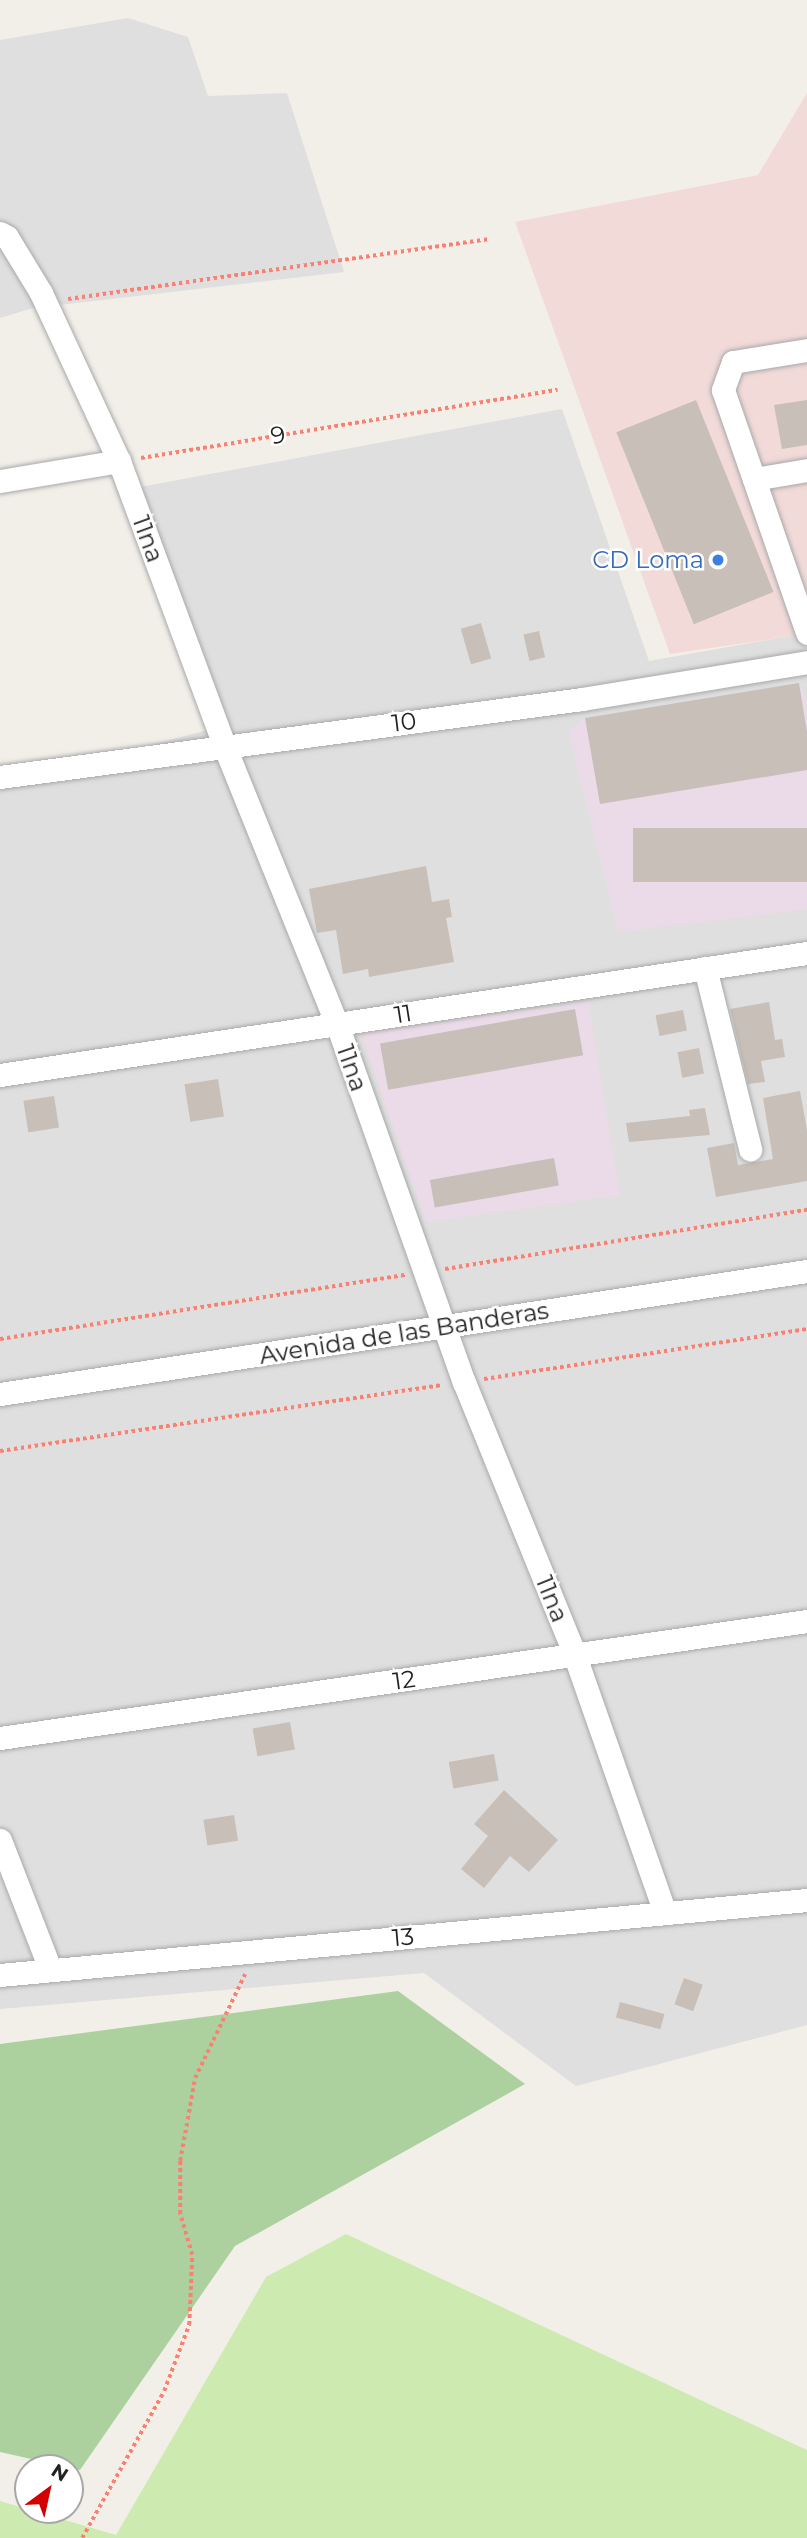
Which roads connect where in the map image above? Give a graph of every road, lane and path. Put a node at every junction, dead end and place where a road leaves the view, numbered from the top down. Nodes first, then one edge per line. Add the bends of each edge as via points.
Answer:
1 (4, 235) edge
2 (488, 239) dead end
3 (45, 303) junction
4 (807, 350) edge
5 (557, 390) dead end
6 (119, 461) junction
7 (807, 470) edge
8 (754, 479) junction
9 (0, 481) edge
10 (807, 633) edge
11 (807, 663) edge
12 (224, 744) junction
13 (0, 776) edge
14 (807, 953) edge
15 (705, 968) junction
16 (337, 1024) junction
17 (0, 1075) edge
18 (750, 1149) dead end
19 (807, 1271) edge
20 (446, 1327) junction
21 (807, 1329) edge
22 (464, 1382) junction
23 (0, 1394) edge
24 (0, 1451) edge
25 (807, 1621) edge
26 (575, 1656) junction
27 (0, 1738) edge
28 (0, 1840) edge
29 (807, 1900) edge
30 (665, 1913) junction
31 (257, 1951) junction
32 (50, 1969) junction
33 (0, 1975) edge
34 (82, 2538) edge

1 - 3 street, 11na
2 - 3 path
3 - 6 street, 11na
4 - 8 street via 733,362 723,390
5 - 6 path, 9
6 - 9 street
6 - 12 street, 11na
7 - 8 street
8 - 10 street
11 - 12 street, 10 via 582,699
12 - 13 street, 10
12 - 16 street, 11na
14 - 15 street, 11
15 - 16 street, 11
15 - 18 street
16 - 17 street, 11
16 - 20 street, 11na
19 - 20 street, Avenida de las Banderas
20 - 22 street, 11na
20 - 23 street, Avenida de las Banderas
21 - 22 path
22 - 24 path
22 - 26 street, 11na
25 - 26 street, 12
26 - 27 street, 12
26 - 30 street, 11na
28 - 32 street
29 - 30 street, 13
30 - 31 street, 13
31 - 32 street, 13
31 - 34 path via 195,2078 180,2161 180,2214 192,2255 188,2325 164,2391
32 - 33 street, 13

